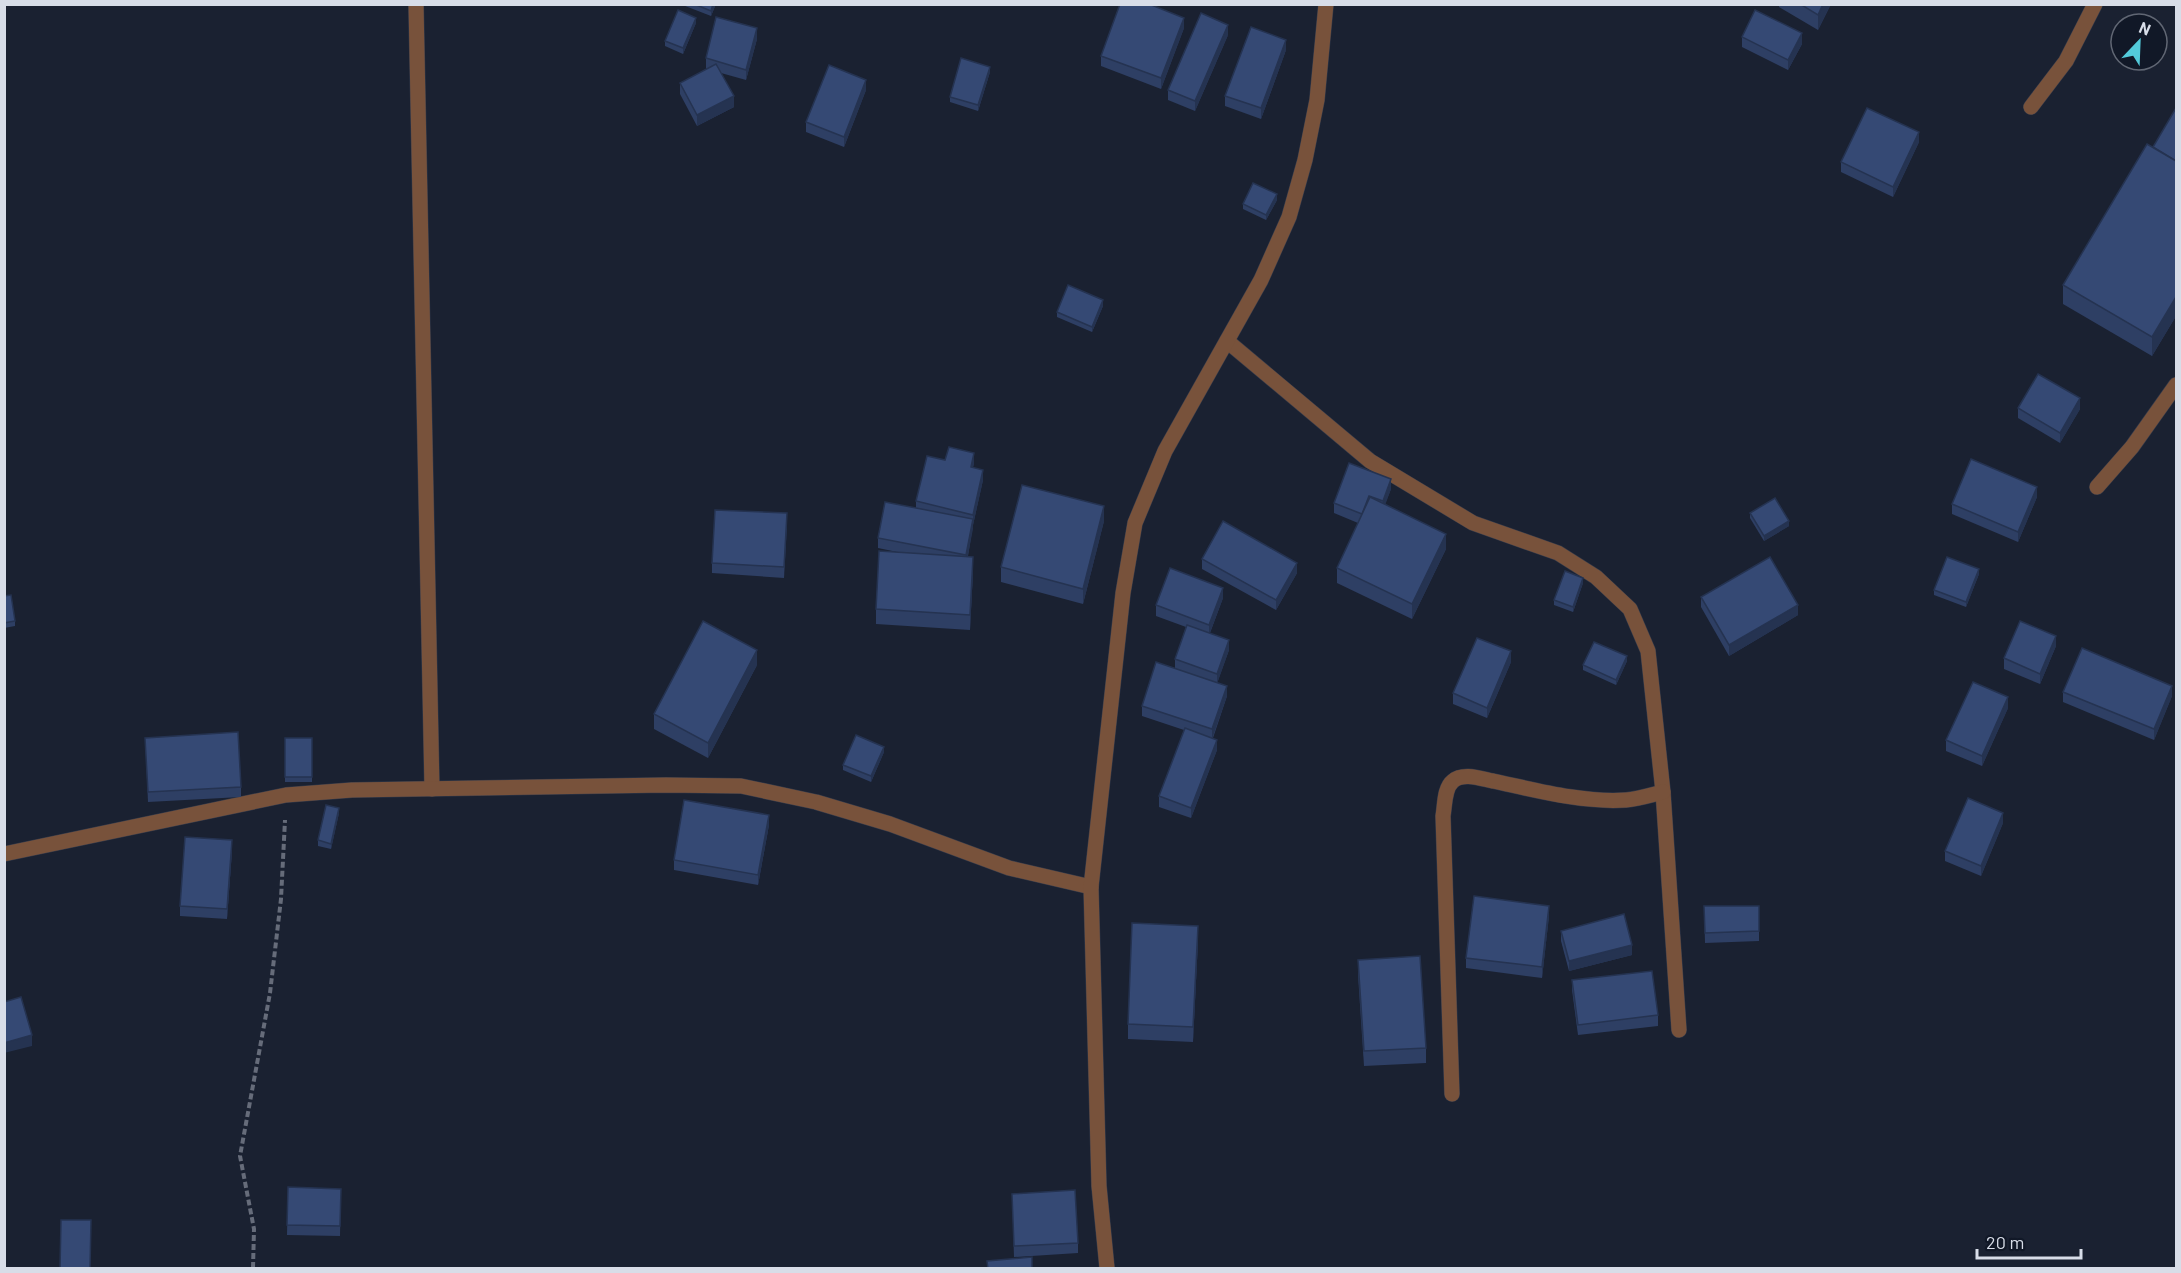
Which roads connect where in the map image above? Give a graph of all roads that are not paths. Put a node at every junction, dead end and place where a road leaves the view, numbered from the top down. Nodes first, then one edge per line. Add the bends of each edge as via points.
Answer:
1 (416, 4) edge
2 (1326, 4) edge
3 (2095, 4) edge
4 (2031, 107) dead end
5 (1227, 341) junction
6 (2176, 385) edge
7 (2097, 487) dead end
8 (432, 789) junction
9 (1663, 792) junction
10 (4, 854) edge
11 (1091, 887) junction
12 (1679, 1030) dead end
13 (1452, 1094) dead end
14 (1107, 1269) edge

1 - 8 street
2 - 5 street via 1317,100 1289,217 1261,280
3 - 4 street via 2058,74
5 - 9 street via 1370,461 1473,523 1558,553 1596,577 1630,609 1648,651
5 - 11 street via 1165,451 1135,523 1123,593
6 - 7 street via 2132,447
8 - 10 street via 286,795
8 - 11 street via 741,786 816,802 890,824 1009,868
9 - 12 street
9 - 13 street via 1609,800 1554,794 1473,777 1459,778 1449,785 1443,816
11 - 14 street via 1099,1186

